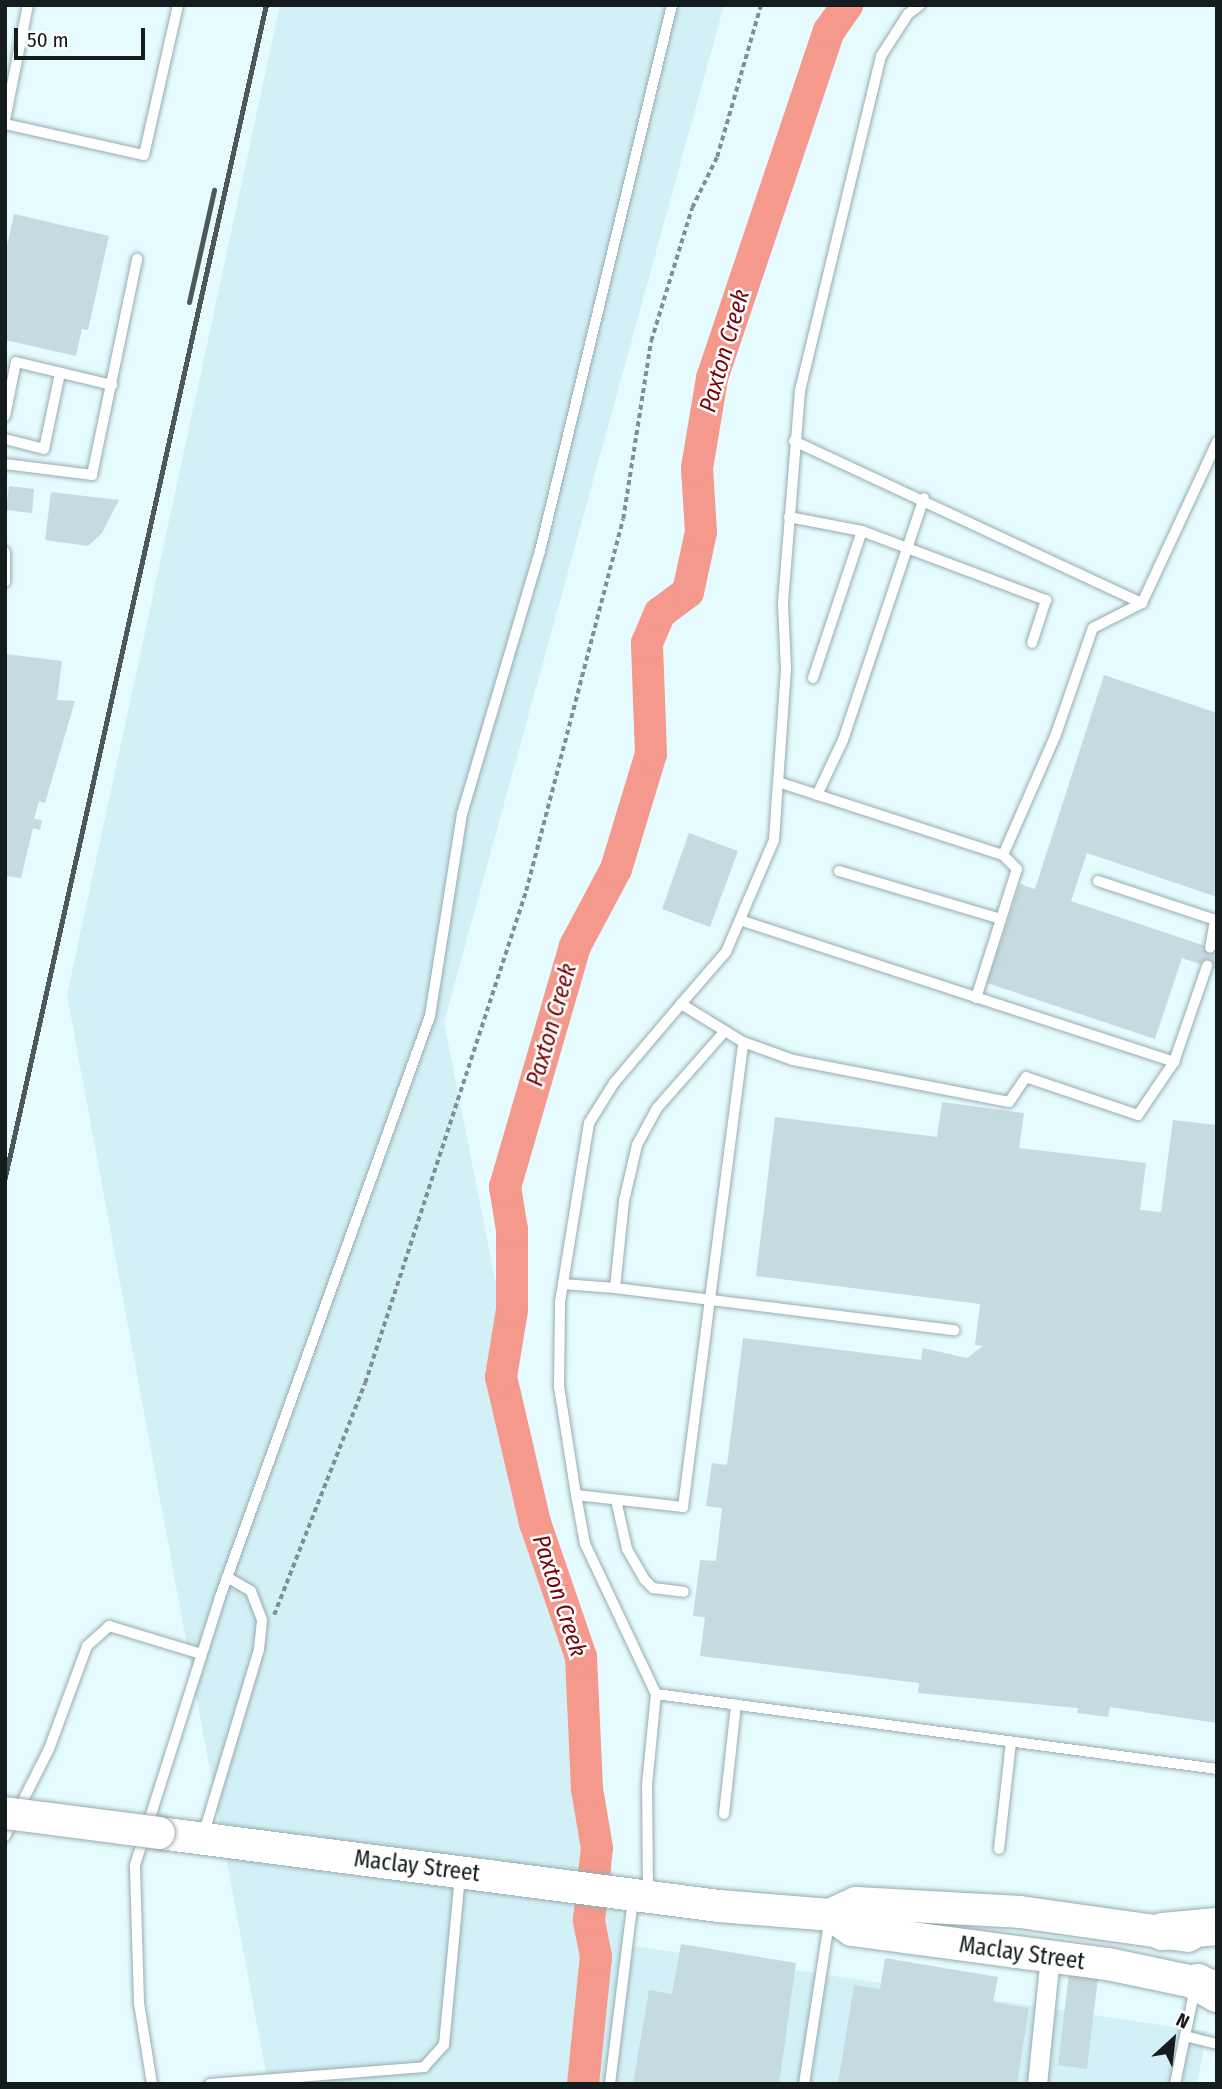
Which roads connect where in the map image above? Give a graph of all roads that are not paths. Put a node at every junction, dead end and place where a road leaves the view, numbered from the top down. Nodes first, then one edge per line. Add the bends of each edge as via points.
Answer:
1 (28, 5) edge
2 (178, 5) edge
3 (672, 5) edge
4 (920, 5) edge
5 (5, 122) edge
6 (137, 259) dead end
7 (60, 373) junction
8 (111, 385) junction
9 (5, 416) edge
10 (5, 439) edge
11 (794, 441) junction
12 (1217, 442) edge
13 (5, 464) edge
14 (924, 498) junction
15 (789, 517) junction
16 (862, 531) junction
17 (906, 546) junction
18 (5, 552) edge
19 (5, 582) edge
20 (1142, 603) junction
21 (1032, 643) dead end
22 (813, 678) dead end
23 (778, 782) junction
24 (817, 795) junction
25 (1003, 855) junction
26 (839, 871) dead end
27 (1098, 881) dead end
28 (1001, 919) junction
29 (740, 920) junction
30 (1210, 948) dead end
31 (1207, 967) dead end
32 (976, 998) junction
33 (681, 1003) junction
34 (726, 1031) junction
35 (743, 1042) junction
36 (1174, 1062) junction
37 (563, 1284) junction
38 (615, 1289) junction
39 (711, 1297) junction
40 (954, 1330) dead end
41 (576, 1495) junction
42 (616, 1500) junction
43 (227, 1577) junction
44 (684, 1592) dead end
45 (201, 1654) junction
46 (656, 1694) junction
47 (736, 1705) junction
48 (1011, 1742) junction
49 (1217, 1769) edge
50 (5, 1813) edge
51 (724, 1814) dead end
52 (5, 1836) edge
53 (202, 1838) junction
54 (999, 1849) dead end
55 (461, 1872) junction
56 (616, 1892) junction
57 (830, 1915) junction
58 (1217, 1926) edge
59 (1162, 1931) junction
60 (1217, 1944) edge
61 (1050, 1956) junction
62 (1210, 1987) edge
63 (1185, 2036) junction
64 (1217, 2045) edge
65 (152, 2084) edge
66 (210, 2084) edge
67 (610, 2084) edge
68 (804, 2084) edge
69 (1037, 2084) edge
70 (1175, 2084) edge

1 - 5 lane
2 - 5 lane via 144,155
3 - 43 lane via 540,551 462,814 430,1016
4 - 11 lane via 908,14 881,57 800,391
6 - 8 lane
7 - 8 lane
7 - 9 lane via 16,362
7 - 10 lane via 44,449
8 - 13 lane via 93,475
11 - 14 lane
11 - 15 lane
12 - 20 lane
14 - 17 lane
14 - 20 lane
15 - 16 lane
15 - 23 lane
16 - 17 lane
16 - 22 lane
17 - 21 lane via 1046,600
17 - 24 lane via 843,740
18 - 19 lane
20 - 25 lane via 1093,628 1056,734
23 - 24 lane
23 - 29 lane via 774,840
24 - 25 lane
25 - 28 lane via 1017,869
26 - 28 lane
27 - 30 lane via 1214,920
28 - 32 lane
29 - 32 lane
29 - 33 lane via 726,952
31 - 36 lane
32 - 36 lane
33 - 34 lane
33 - 37 lane via 614,1083 589,1122
34 - 35 lane
34 - 38 lane via 657,1108 638,1145 624,1201
35 - 36 lane via 793,1060 1009,1102 1026,1077 1138,1115
35 - 39 lane
37 - 38 lane
37 - 41 lane via 559,1387
38 - 39 lane
39 - 40 lane
39 - 42 lane via 683,1507
41 - 42 lane
41 - 46 lane via 589,1556
42 - 44 lane via 627,1549 644,1579 653,1588
43 - 45 lane
43 - 53 lane via 251,1591 262,1620 259,1649
45 - 52 lane via 109,1626 86,1646 49,1749
45 - 65 lane via 135,1865 139,2003
46 - 47 lane
46 - 56 lane via 647,1786
47 - 48 lane
47 - 51 lane
48 - 49 lane
48 - 54 lane
50 - 53 main road, Maclay Street, bridge
53 - 55 main road, Maclay Street
55 - 56 main road, Maclay Street
55 - 66 lane via 444,2045 424,2067
56 - 57 main road, Maclay Street
56 - 67 lane
57 - 59 main road, Maclay Street via 856,1903 1034,1913
57 - 61 main road, Maclay Street via 852,1930
57 - 68 lane
58 - 59 highway
59 - 60 main road, Maclay Street
61 - 62 main road, Maclay Street
61 - 69 street
62 - 63 lane
63 - 64 lane
63 - 70 lane

